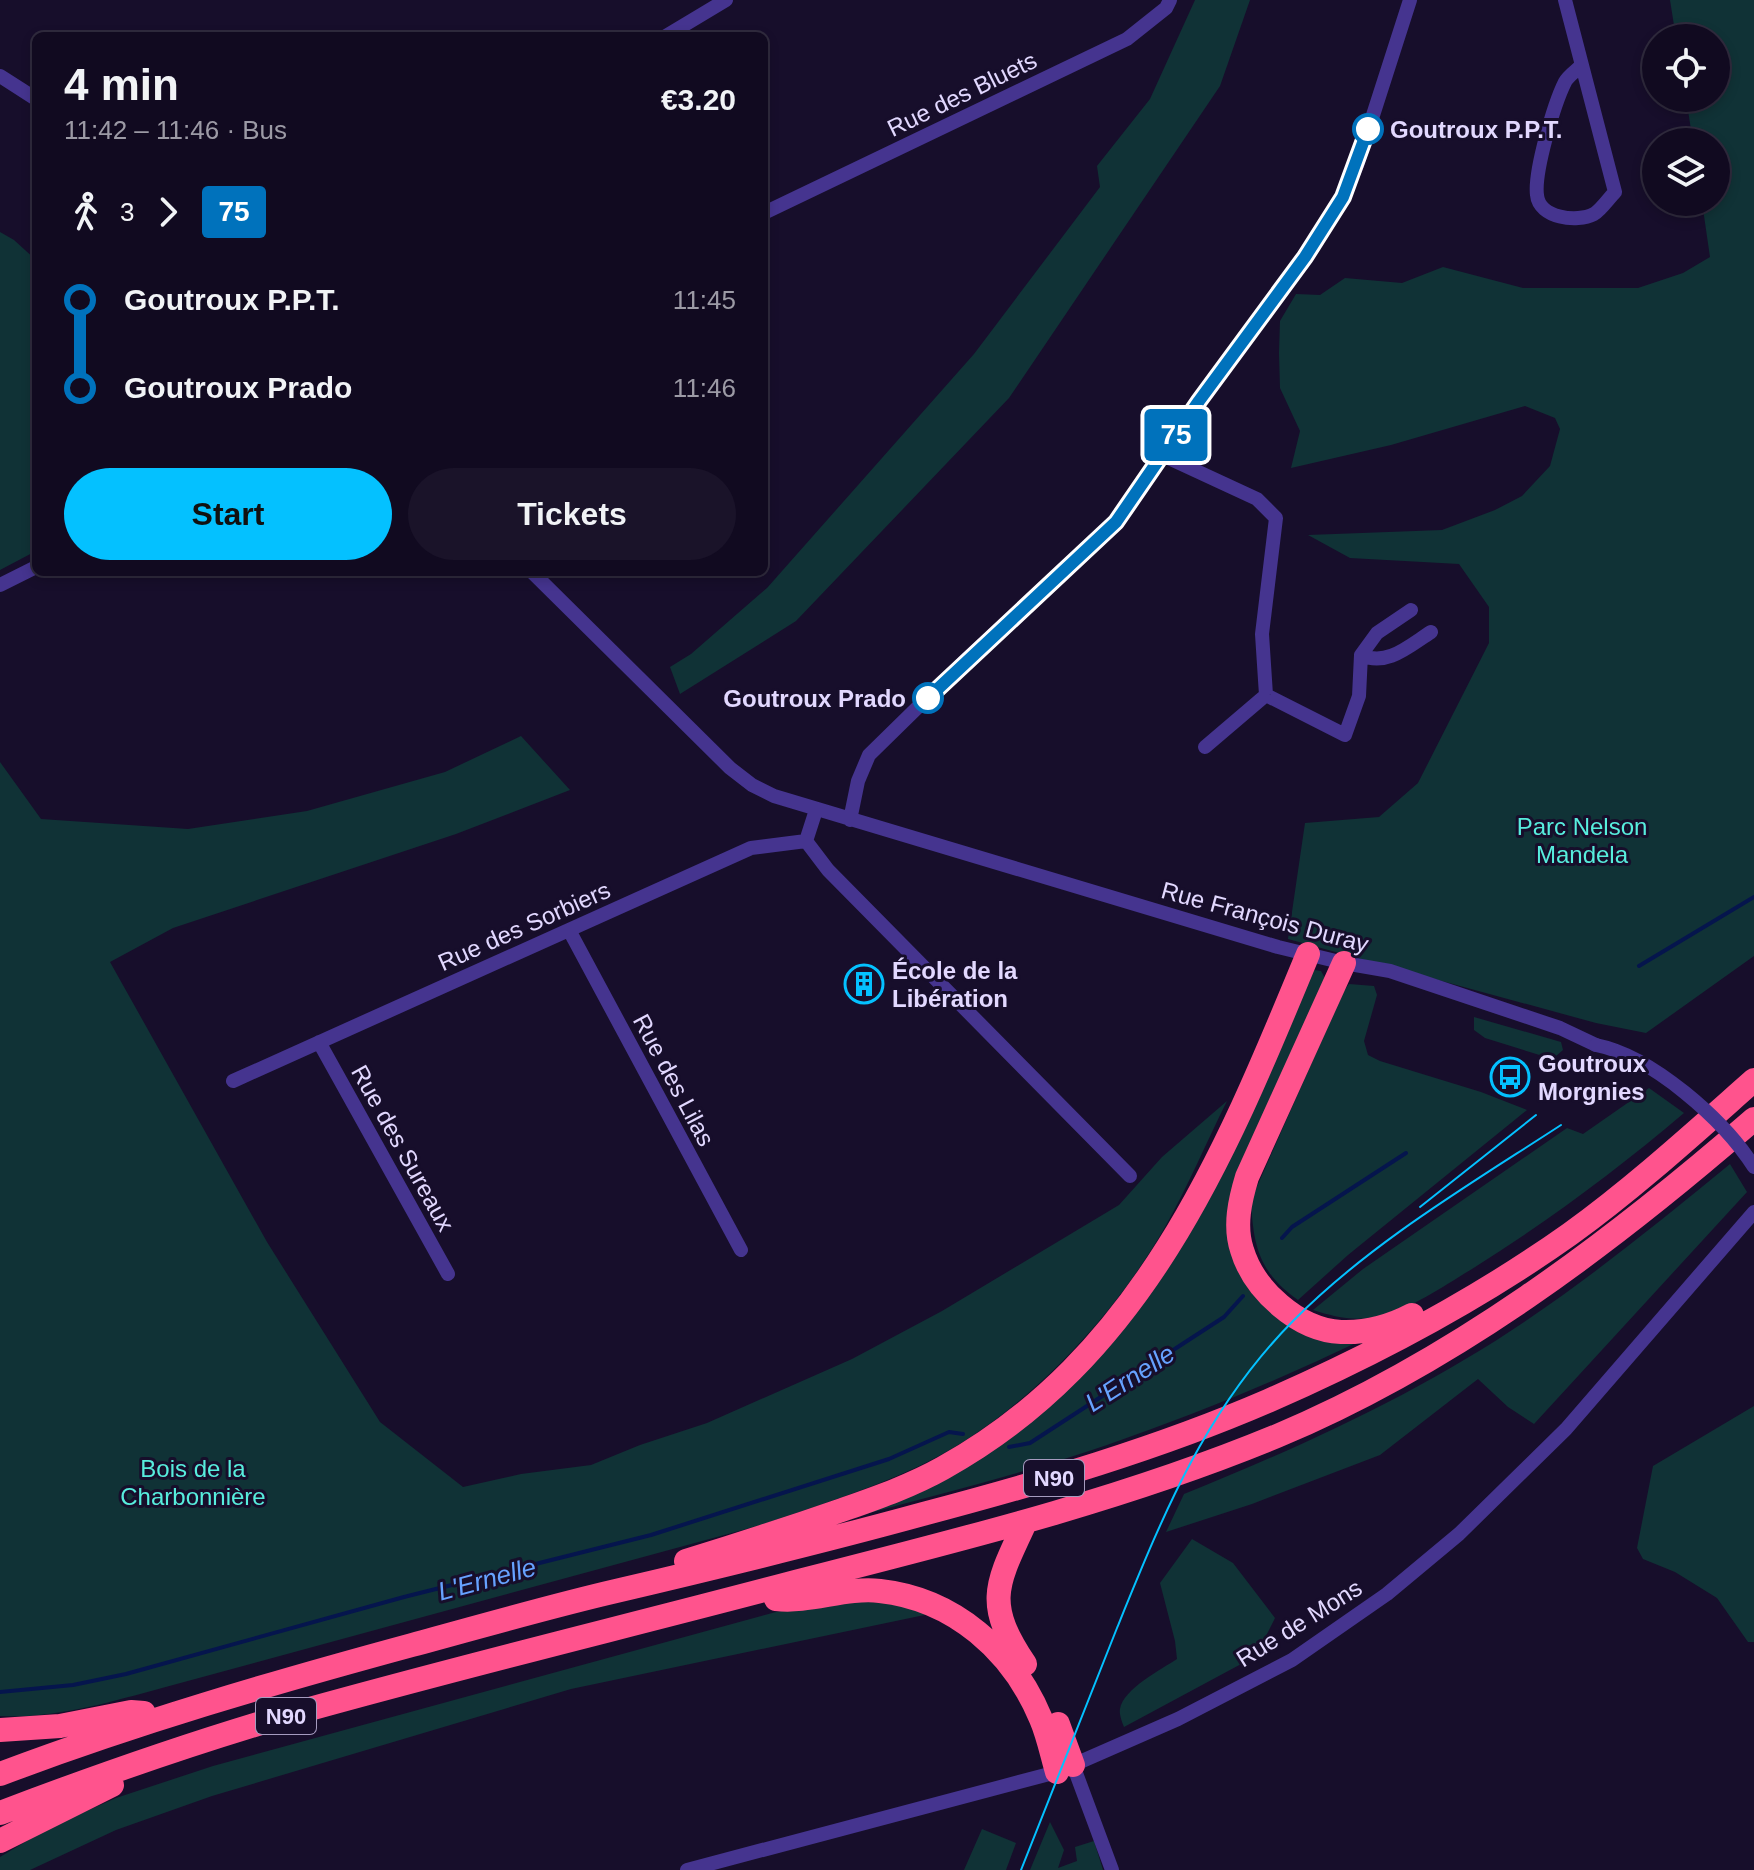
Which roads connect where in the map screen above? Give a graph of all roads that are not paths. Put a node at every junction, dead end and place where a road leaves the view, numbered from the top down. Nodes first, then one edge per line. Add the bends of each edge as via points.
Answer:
1 (726, 0) edge
2 (1170, 0) edge
3 (1410, 0) edge
4 (1565, 0) edge
5 (673, 32) edge
6 (1582, 65) junction
7 (0, 76) edge
8 (32, 96) edge
9 (768, 211) edge
10 (1162, 455) junction
11 (32, 569) edge
12 (536, 576) edge
13 (0, 585) edge
14 (1411, 610) dead end
15 (1431, 632) dead end
16 (1361, 655) junction
17 (1266, 695) junction
18 (1205, 747) dead end
19 (816, 810) junction
20 (850, 820) junction
21 (806, 841) junction
22 (569, 930) junction
23 (1308, 954) junction
24 (1344, 963) junction
25 (319, 1042) junction
26 (1754, 1080) edge
27 (233, 1081) dead end
28 (1754, 1119) edge
29 (1754, 1167) edge
30 (1130, 1176) dead end
31 (1754, 1212) edge
32 (741, 1250) dead end
33 (448, 1274) dead end
34 (1472, 1297) junction
35 (1025, 1523) junction
36 (612, 1592) junction
37 (746, 1595) junction
38 (162, 1716) junction
39 (0, 1730) edge
40 (151, 1760) junction
41 (1065, 1769) junction
42 (0, 1774) edge
43 (0, 1813) edge
44 (0, 1841) edge
45 (687, 1870) edge
46 (1112, 1870) edge

1 - 5 street
2 - 9 street, Rue des Bluets via 1127,39
3 - 10 street via 1343,197
4 - 6 street
6 - 6 street via 1615,192 1594,214 1574,218 1554,215 1537,196 1542,152 1566,80
7 - 8 street
10 - 17 street via 1257,499 1276,518 1262,634
10 - 20 street via 1116,522 869,755
11 - 13 street
12 - 19 street, Rue François Duray via 730,768 774,796
14 - 16 street via 1377,633
15 - 16 street via 1391,657 1372,660
16 - 17 street via 1359,696 1345,735
17 - 18 street
19 - 20 street, Rue François Duray
19 - 21 street
20 - 23 street, Rue François Duray
21 - 22 street, Rue des Sorbiers via 751,848
21 - 30 street via 828,870
22 - 25 street, Rue des Sorbiers
22 - 32 street, Rue des Lilas
23 - 24 street, Rue François Duray
23 - 36 highway via 1222,1152 1164,1256 1085,1358 1043,1399 942,1469 893,1492 651,1572
24 - 29 street, Rue François Duray, bridge via 1390,971 1611,1048 1719,1121
24 - 34 highway via 1247,1177 1239,1211 1241,1248 1273,1298 1321,1329 1377,1329 1431,1306
25 - 27 street, Rue des Sorbiers
25 - 33 street, Rue des Sureaux
26 - 34 highway, N90 via 1570,1234
28 - 35 highway, N90 via 1585,1256 1392,1380 1265,1440 1135,1490
31 - 41 street, Rue de Mons via 1566,1429 1459,1534 1387,1594 1292,1660
34 - 36 highway, N90 via 1267,1402 1125,1456 734,1565
35 - 37 highway, N90
35 - 41 highway via 1004,1567 997,1598 1004,1630 1039,1683
36 - 38 highway, N90
37 - 40 highway, N90 via 335,1702
37 - 41 highway via 785,1600 879,1591 948,1612 1005,1656
38 - 39 highway via 131,1712 60,1726
38 - 42 highway, N90
40 - 43 highway, N90
40 - 44 highway via 99,1794
41 - 45 street, Rue de Mons
41 - 46 street

